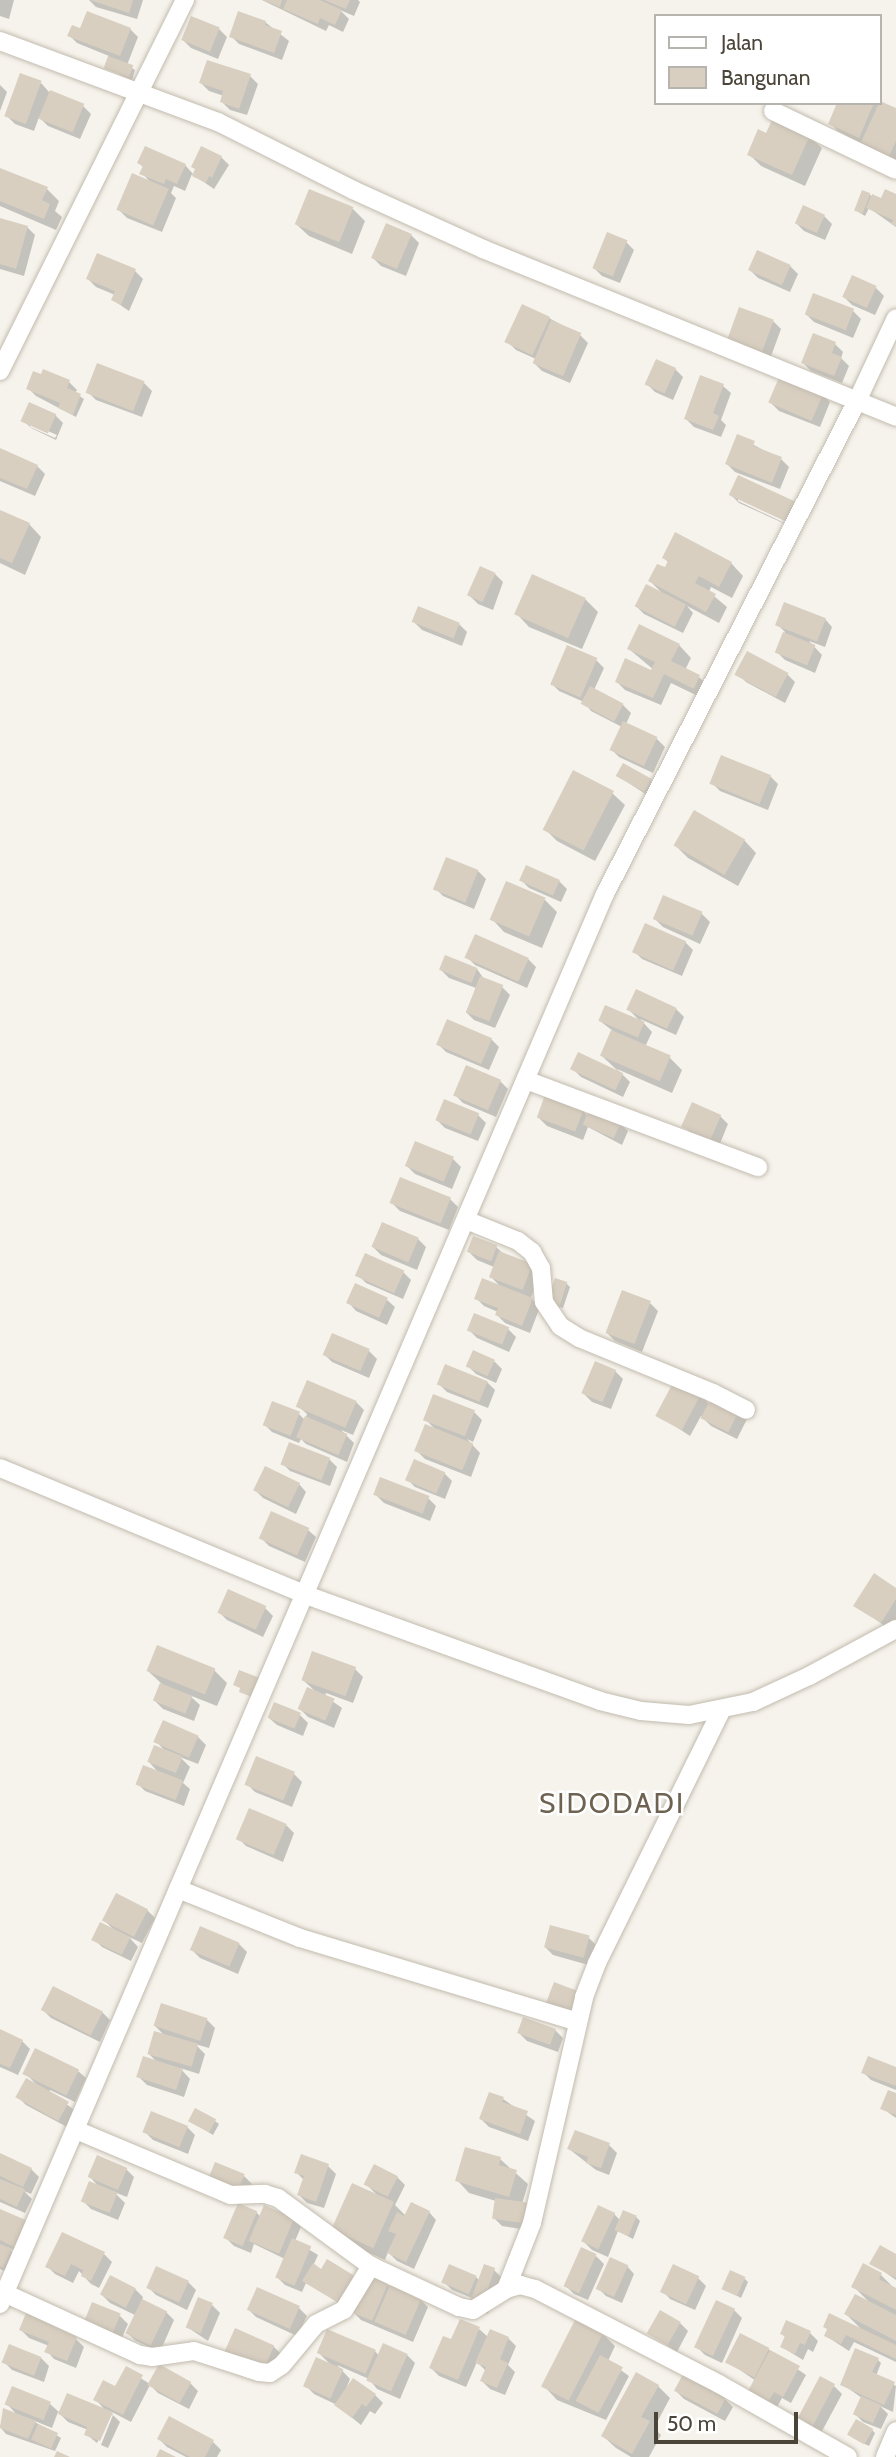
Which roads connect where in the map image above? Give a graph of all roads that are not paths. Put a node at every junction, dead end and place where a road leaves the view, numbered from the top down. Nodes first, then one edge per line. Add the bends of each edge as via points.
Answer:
1 (185, 0) edge
2 (0, 41) edge
3 (142, 91) junction
4 (773, 111) dead end
5 (896, 170) edge
6 (896, 318) edge
7 (0, 372) edge
8 (858, 399) junction
9 (896, 417) edge
10 (526, 1080) junction
11 (758, 1167) dead end
12 (466, 1220) junction
13 (746, 1410) dead end
14 (0, 1468) edge
15 (306, 1595) junction
16 (896, 1629) edge
17 (722, 1709) junction
18 (178, 1889) junction
19 (578, 2022) junction
20 (76, 2130) junction
21 (371, 2266) junction
22 (506, 2288) junction
23 (2, 2296) edge
24 (896, 2431) edge
25 (848, 2457) edge
26 (885, 2457) edge

1 - 3 street
2 - 3 street
3 - 7 street
3 - 8 street via 218,121 483,249
4 - 5 street
6 - 8 street
8 - 9 street
8 - 10 street via 611,881
10 - 11 street
10 - 12 street
12 - 13 street via 518,1241 532,1252 541,1268 544,1302 560,1326
12 - 15 street
14 - 15 street
15 - 17 street via 600,1701 641,1711 689,1714
15 - 18 street
16 - 17 street via 753,1702
17 - 19 street via 609,1935
18 - 19 street via 300,1938
18 - 20 street
19 - 22 street via 532,2223
20 - 21 street via 230,2195 265,2194 278,2199
20 - 23 street
21 - 22 street via 466,2309 482,2306
21 - 23 street via 344,2310 316,2324 270,2373 194,2351 140,2355
22 - 25 street via 535,2289
24 - 26 street

